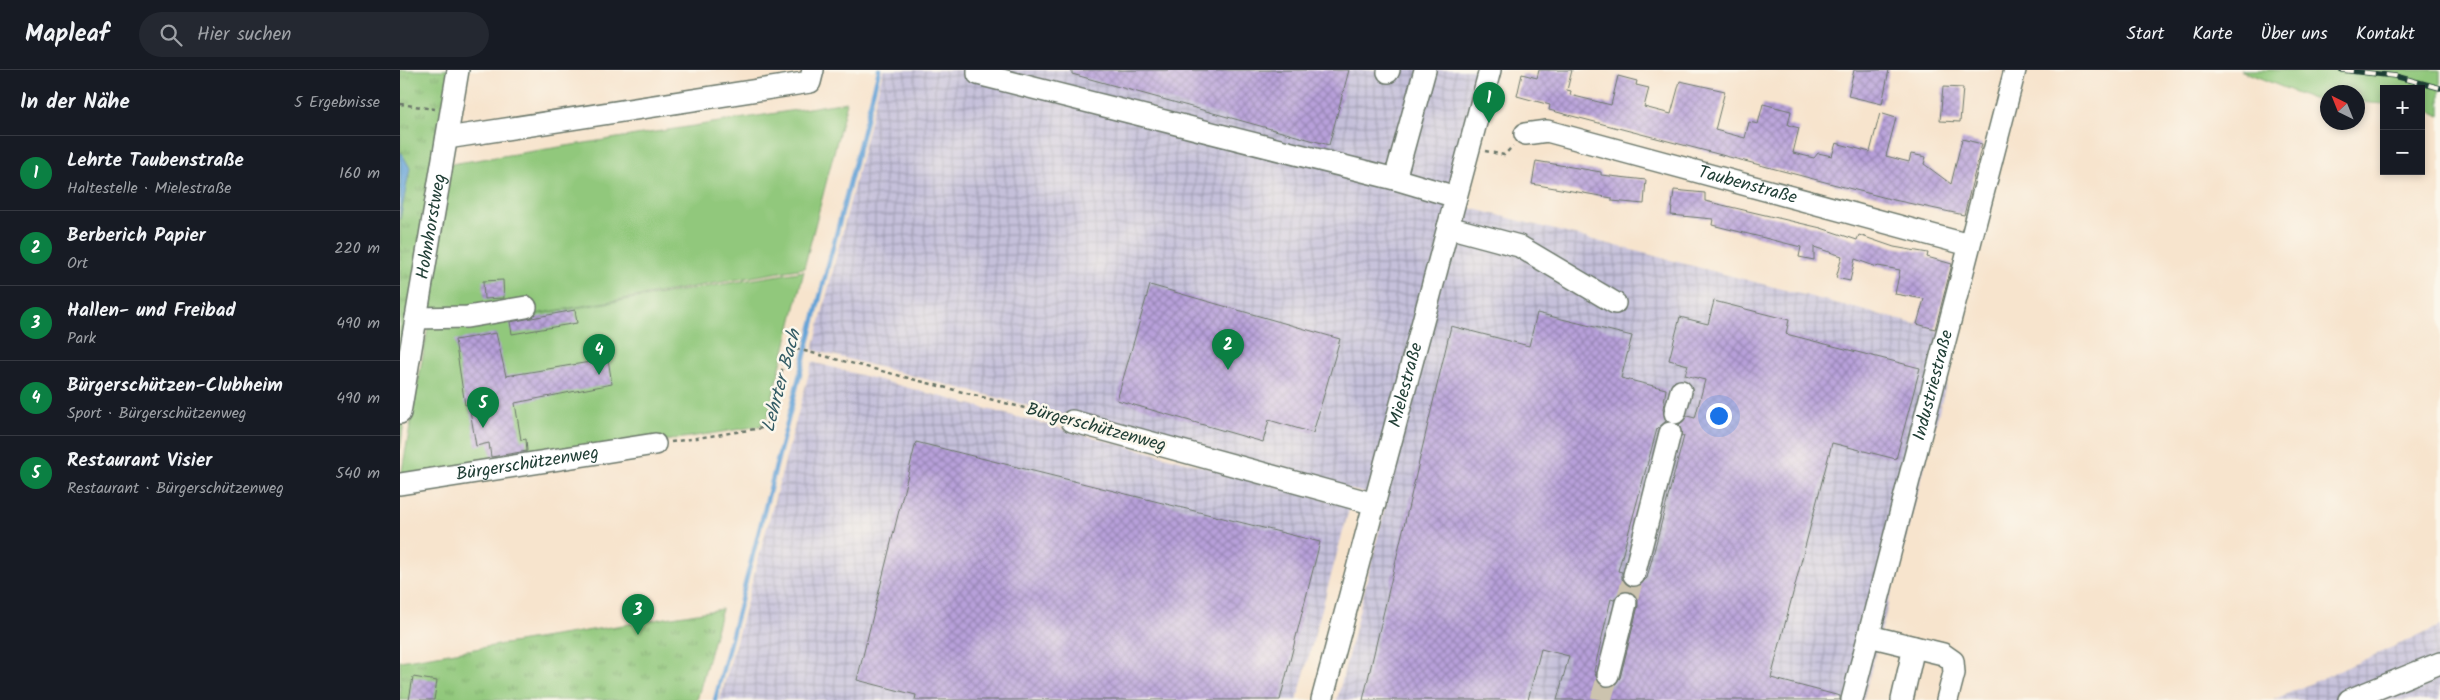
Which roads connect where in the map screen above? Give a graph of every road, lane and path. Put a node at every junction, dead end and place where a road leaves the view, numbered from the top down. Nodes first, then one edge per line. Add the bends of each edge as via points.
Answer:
1 (458, 70) edge
2 (813, 70) edge
3 (978, 70) edge
4 (1425, 70) edge
5 (1490, 70) edge
6 (2015, 70) edge
7 (400, 104) edge
8 (451, 111) junction
9 (1525, 134) joint
10 (447, 138) junction
11 (1469, 146) junction
12 (1395, 179) junction
13 (1456, 197) junction
14 (1448, 227) junction
15 (1969, 245) junction
16 (1615, 303) dead end
17 (526, 307) dead end
18 (416, 318) junction
19 (1681, 391) dead end
20 (400, 413) edge
21 (1072, 421) joint
22 (655, 444) joint
23 (400, 484) edge
24 (1375, 504) junction
25 (1634, 574) tunnel mouth
26 (1626, 603) tunnel mouth
27 (1869, 636) junction
28 (1914, 647) junction
29 (2440, 663) edge
30 (1608, 675) tunnel mouth
31 (2370, 696) edge
32 (1322, 700) edge
33 (1852, 700) edge
34 (1902, 700) edge
35 (1947, 700) edge
36 (2349, 700) edge

1 - 8 street, Hohnhorstweg
2 - 10 street via 810,82
3 - 12 street via 978,74
4 - 12 street
5 - 11 street, Mielestraße
6 - 15 street, Industriestraße
7 - 8 path
8 - 10 street, Hohnhorstweg
9 - 11 path via 1504,155
9 - 15 street, Taubenstraße via 1547,131
10 - 18 street, Hohnhorstweg
11 - 13 street, Mielestraße
12 - 13 street
13 - 14 street, Mielestraße
14 - 16 street via 1520,246
14 - 24 street, Mielestraße
15 - 27 street, Industriestraße
17 - 18 street via 468,317
18 - 20 street, Hohnhorstweg
19 - 25 street
21 - 22 path, Bürgerschützenweg via 816,353 789,349 770,420 762,428
21 - 24 street, Bürgerschützenweg
22 - 23 street, Bürgerschützenweg
24 - 32 street, Mielestraße
26 - 30 street
27 - 28 street
27 - 33 street, Industriestraße
28 - 34 street
28 - 35 street via 1943,654 1953,661 1954,673
29 - 31 street
31 - 36 street

